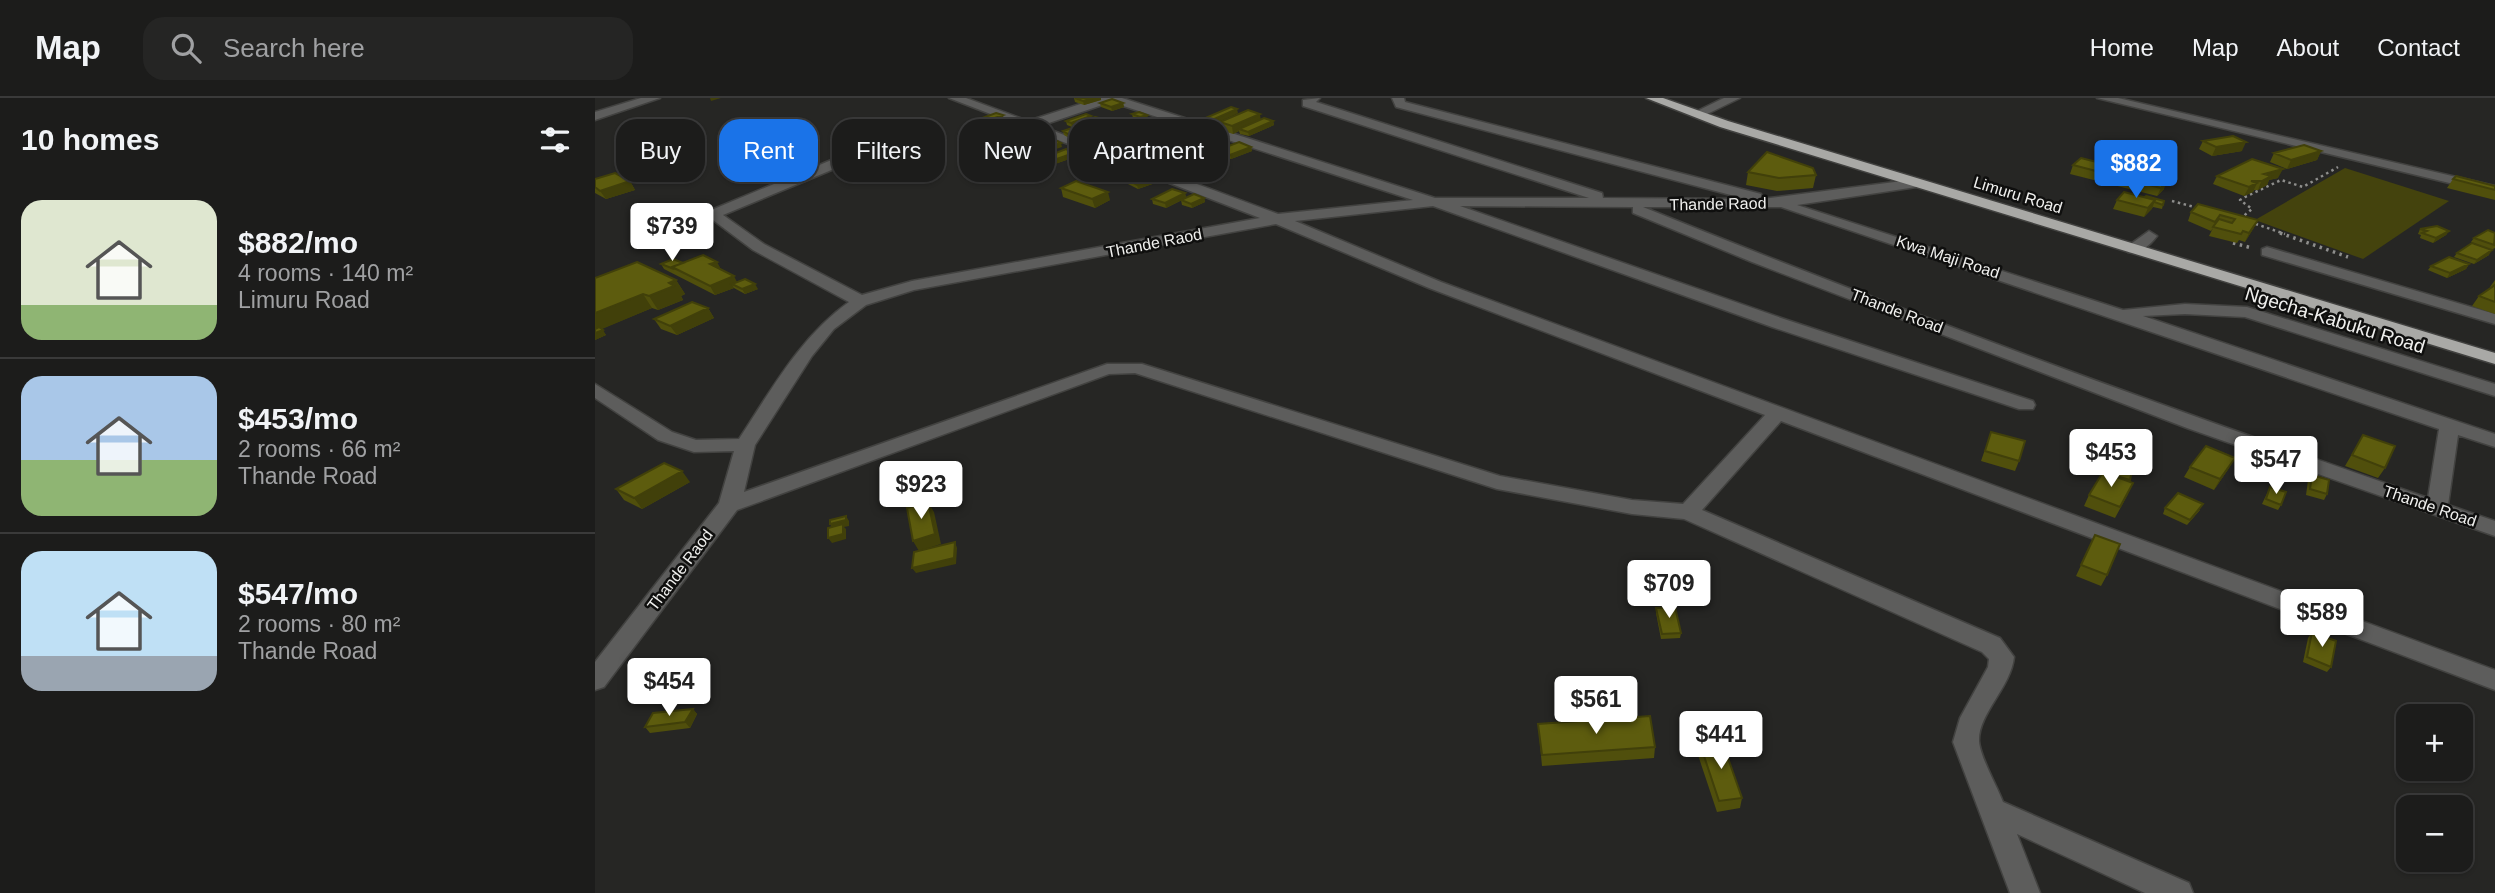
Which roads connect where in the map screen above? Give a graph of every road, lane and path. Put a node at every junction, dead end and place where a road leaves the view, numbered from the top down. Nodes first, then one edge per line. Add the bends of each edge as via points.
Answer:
1 (654, 98) edge
2 (955, 98) edge
3 (1111, 98) edge
4 (1314, 98) edge
5 (1398, 98) edge
6 (1652, 98) edge
7 (1734, 98) edge
8 (2103, 98) edge
9 (1697, 114) junction
10 (595, 116) edge
11 (1013, 119) edge
12 (1047, 119) edge
13 (1055, 135) edge
14 (832, 164) edge
15 (2339, 167) dead end
16 (1918, 183) junction
17 (2495, 190) edge
18 (2172, 201) dead end
19 (1434, 202) junction
20 (1779, 203) junction
21 (1626, 205) junction
22 (2206, 210) edge
23 (2229, 216) edge
24 (1277, 219) junction
25 (2240, 219) junction
26 (2149, 236) dead end
27 (2133, 249) junction
28 (2267, 251) dead end
29 (2358, 260) dead end
30 (2265, 289) junction
31 (860, 301) junction
32 (2247, 312) junction
33 (2117, 313) junction
34 (2495, 319) edge
35 (2495, 359) edge
36 (595, 390) edge
37 (2495, 390) edge
38 (2026, 405) dead end
39 (1779, 412) junction
40 (2449, 426) junction
41 (2495, 441) edge
42 (745, 445) junction
43 (729, 505) junction
44 (2437, 508) junction
45 (1688, 512) junction
46 (2495, 529) edge
47 (595, 680) edge
48 (2495, 680) edge
49 (1992, 810) junction
50 (2025, 893) edge
51 (2178, 893) edge

1 - 10 street
2 - 11 street
3 - 12 street
3 - 19 street
4 - 21 street, Thande Road via 1307,103
5 - 20 street, Kwa Maji Road via 1400,104
6 - 9 highway, Limuru Road
7 - 9 street
8 - 17 street
9 - 16 highway, Limuru Road
13 - 24 street
14 - 31 street via 714,214 757,245
15 - 25 path via 2303,187 2281,180 2245,197 2240,200 2252,209
16 - 20 street, Thande Raod
16 - 27 highway, Limuru Road
18 - 22 path
19 - 21 street, Thande Raod
19 - 24 street, Thande Raod
19 - 38 street
20 - 21 street, Thande Raod
20 - 33 street, Kwa Maji Road
21 - 44 street, Thande Road via 2169,414
23 - 25 path
24 - 31 street, Thande Raod via 912,286
24 - 39 street via 1434,285
25 - 29 path
26 - 27 street
27 - 30 highway, Limuru Road
28 - 34 street
30 - 32 street
30 - 35 highway, Limuru Road
31 - 42 street, Thande Raod via 828,325 805,353
32 - 33 street, Ngecha-Kabuku Road
32 - 37 street, Ngecha-Kabuku Road
33 - 40 street, Kwa Maji Road
36 - 42 street via 665,436 694,446
39 - 45 street
39 - 48 street
40 - 41 street, Kwa Maji Road
40 - 44 street
42 - 43 street, Thande Raod
43 - 45 street via 1107,369 1136,368 1497,482 1632,507
43 - 47 street, Thande Raod
44 - 46 street, Thande Road
45 - 49 street via 1991,645 2002,657 2003,668 1968,723 1966,742
49 - 50 street
49 - 51 street

